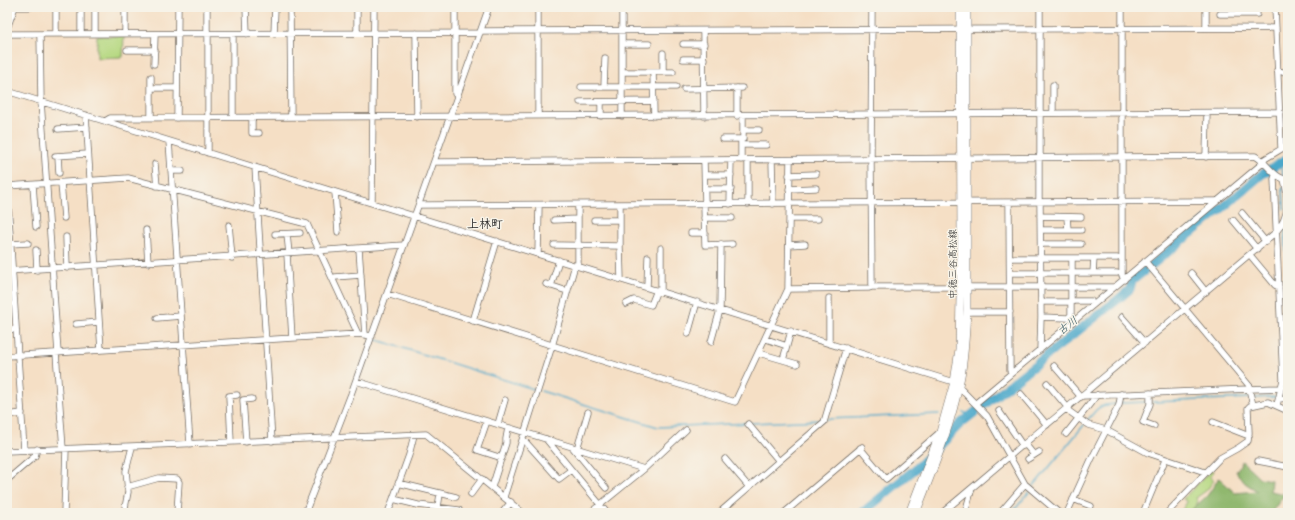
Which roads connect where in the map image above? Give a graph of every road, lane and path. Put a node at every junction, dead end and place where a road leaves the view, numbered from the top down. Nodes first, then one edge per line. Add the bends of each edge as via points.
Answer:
1 (15, 7) edge
2 (30, 7) edge
3 (56, 7) edge
4 (81, 7) edge
5 (95, 7) edge
6 (125, 7) edge
7 (178, 7) edge
8 (207, 7) edge
9 (246, 7) edge
10 (275, 7) edge
11 (290, 7) edge
12 (357, 7) edge
13 (374, 7) edge
14 (455, 7) edge
15 (489, 7) edge
16 (538, 7) edge
17 (622, 7) edge
18 (872, 7) edge
19 (960, 7) edge
20 (967, 7) edge
21 (1040, 7) edge
22 (1122, 7) edge
23 (1206, 7) edge
24 (1247, 7) edge
25 (1275, 7) edge
26 (1220, 14) dead end
27 (1247, 14) junction
28 (1257, 14) dead end
29 (7, 28) edge
30 (1206, 28) junction
31 (1276, 28) junction
32 (964, 29) junction
33 (1122, 29) junction
34 (1040, 30) junction
35 (538, 31) junction
36 (622, 31) junction
37 (704, 31) junction
38 (871, 31) junction
39 (480, 32) junction
40 (357, 33) junction
41 (374, 33) junction
42 (416, 33) junction
43 (455, 33) junction
44 (7, 34) edge
45 (40, 34) junction
46 (56, 34) junction
47 (81, 34) junction
48 (95, 34) junction
49 (125, 34) junction
50 (155, 34) junction
51 (177, 34) junction
52 (207, 34) junction
53 (233, 34) junction
54 (247, 34) junction
55 (274, 34) junction
56 (290, 34) junction
57 (622, 44) junction
58 (649, 44) dead end
59 (683, 44) dead end
60 (704, 44) junction
61 (127, 50) dead end
62 (154, 50) junction
63 (663, 53) dead end
64 (605, 58) dead end
65 (683, 59) dead end
66 (704, 59) junction
67 (154, 64) dead end
68 (1278, 70) junction
69 (622, 72) junction
70 (653, 72) junction
71 (663, 72) junction
72 (673, 72) dead end
73 (1288, 74) edge
74 (151, 77) dead end
75 (1053, 85) dead end
76 (581, 87) dead end
77 (604, 87) junction
78 (622, 87) junction
79 (654, 87) junction
80 (676, 87) dead end
81 (151, 88) junction
82 (177, 88) junction
83 (684, 88) dead end
84 (704, 88) junction
85 (7, 91) edge
86 (458, 95) junction
87 (41, 101) junction
88 (654, 101) junction
89 (580, 102) dead end
90 (601, 102) junction
91 (622, 102) junction
92 (1280, 112) junction
93 (964, 113) junction
94 (1040, 113) junction
95 (1053, 113) junction
96 (1206, 113) junction
97 (1122, 114) junction
98 (86, 115) junction
99 (871, 115) junction
100 (417, 116) junction
101 (450, 116) junction
102 (538, 116) junction
103 (601, 116) junction
104 (622, 116) junction
105 (654, 116) junction
106 (704, 116) junction
107 (740, 116) junction
108 (233, 117) junction
109 (252, 117) junction
110 (291, 117) junction
111 (151, 118) junction
112 (177, 118) junction
113 (208, 118) junction
114 (374, 118) junction
115 (105, 121) junction
116 (86, 127) junction
117 (58, 129) dead end
118 (743, 130) junction
119 (759, 130) dead end
120 (259, 133) dead end
121 (723, 139) dead end
122 (169, 141) junction
123 (741, 142) junction
124 (766, 145) dead end
125 (1288, 146) edge
126 (1281, 148) junction
127 (208, 152) junction
128 (88, 154) junction
129 (1122, 156) junction
130 (1039, 157) junction
131 (1206, 157) junction
132 (964, 158) junction
133 (871, 159) junction
134 (704, 160) junction
135 (731, 160) junction
136 (744, 160) junction
137 (772, 160) junction
138 (790, 160) junction
139 (1263, 161) junction
140 (434, 162) junction
141 (155, 164) dead end
142 (254, 167) junction
143 (182, 171) dead end
144 (172, 172) junction
145 (59, 173) dead end
146 (816, 174) dead end
147 (731, 175) junction
148 (789, 175) junction
149 (705, 176) junction
150 (1280, 176) edge
151 (90, 181) junction
152 (61, 183) junction
153 (46, 184) junction
154 (33, 185) junction
155 (156, 186) junction
156 (7, 187) edge
157 (816, 188) dead end
158 (705, 189) junction
159 (731, 189) junction
160 (789, 189) junction
161 (173, 191) junction
162 (335, 192) junction
163 (1216, 201) junction
164 (1040, 202) junction
165 (1123, 202) junction
166 (372, 203) junction
167 (964, 203) junction
168 (1009, 203) junction
169 (620, 204) junction
170 (705, 204) junction
171 (730, 204) junction
172 (748, 204) junction
173 (773, 204) junction
174 (789, 204) junction
175 (871, 204) junction
176 (419, 205) junction
177 (539, 205) junction
178 (578, 205) junction
179 (258, 212) junction
180 (415, 216) junction
181 (1040, 216) junction
182 (1068, 217) junction
183 (1081, 217) dead end
184 (64, 218) dead end
185 (704, 218) junction
186 (732, 218) dead end
187 (578, 219) junction
188 (789, 219) junction
189 (818, 219) dead end
190 (554, 220) dead end
191 (594, 220) dead end
192 (620, 220) junction
193 (229, 225) dead end
194 (1285, 225) edge
195 (36, 227) dead end
196 (146, 230) dead end
197 (1040, 230) junction
198 (1068, 230) junction
199 (1081, 230) dead end
200 (338, 232) dead end
201 (1276, 232) junction
202 (300, 233) dead end
203 (691, 233) dead end
204 (704, 233) junction
205 (275, 234) dead end
206 (287, 234) junction
207 (66, 237) dead end
208 (497, 241) junction
209 (1266, 242) junction
210 (28, 243) dead end
211 (10, 244) junction
212 (721, 244) junction
213 (732, 244) dead end
214 (805, 244) dead end
215 (1041, 244) junction
216 (1081, 244) dead end
217 (404, 245) junction
218 (554, 245) dead end
219 (578, 245) junction
220 (789, 245) junction
221 (620, 246) junction
222 (661, 248) dead end
223 (358, 249) junction
224 (1257, 249) junction
225 (36, 250) dead end
226 (320, 252) junction
227 (288, 254) junction
228 (538, 254) junction
229 (1250, 255) junction
230 (261, 256) junction
231 (648, 257) dead end
232 (232, 258) junction
233 (1010, 258) junction
234 (1041, 258) junction
235 (1072, 258) junction
236 (1094, 258) junction
237 (1117, 258) dead end
238 (559, 260) junction
239 (178, 261) junction
240 (1145, 261) junction
241 (148, 263) junction
242 (577, 265) junction
243 (95, 266) junction
244 (53, 268) junction
245 (67, 268) junction
246 (37, 270) junction
247 (10, 271) edge
248 (1010, 273) junction
249 (1041, 273) junction
250 (1072, 273) junction
251 (1093, 273) junction
252 (1117, 273) dead end
253 (1191, 273) dead end
254 (360, 275) junction
255 (335, 277) dead end
256 (621, 279) junction
257 (1124, 280) junction
258 (1279, 286) junction
259 (647, 287) junction
260 (872, 287) junction
261 (964, 287) junction
262 (1010, 287) junction
263 (1041, 287) junction
264 (1072, 287) junction
265 (1114, 287) junction
266 (788, 289) junction
267 (568, 291) junction
268 (659, 291) junction
269 (1206, 292) junction
270 (387, 294) junction
271 (829, 298) dead end
272 (1071, 301) junction
273 (1091, 301) dead end
274 (697, 302) junction
275 (1041, 302) junction
276 (626, 304) dead end
277 (1186, 309) junction
278 (720, 310) junction
279 (967, 312) junction
280 (1010, 312) junction
281 (181, 316) junction
282 (1041, 317) junction
283 (1122, 317) dead end
284 (157, 318) dead end
285 (473, 321) junction
286 (99, 322) junction
287 (76, 324) dead end
288 (772, 326) junction
289 (16, 329) junction
290 (7, 330) edge
291 (791, 331) junction
292 (358, 334) junction
293 (688, 334) dead end
294 (365, 335) junction
295 (372, 336) junction
296 (292, 338) junction
297 (766, 339) junction
298 (266, 340) junction
299 (711, 342) dead end
300 (829, 343) junction
301 (1145, 344) junction
302 (183, 345) junction
303 (552, 346) junction
304 (787, 346) junction
305 (846, 348) junction
306 (101, 350) junction
307 (1040, 350) junction
308 (57, 353) junction
309 (759, 353) junction
310 (17, 355) junction
311 (7, 356) edge
312 (783, 360) junction
313 (797, 364) dead end
314 (1054, 366) dead end
315 (1010, 370) dead end
316 (356, 381) junction
317 (957, 383) junction
318 (1046, 383) dead end
319 (1282, 388) junction
320 (1250, 389) junction
321 (1150, 393) junction
322 (1021, 394) dead end
323 (1121, 394) junction
324 (237, 395) dead end
325 (1097, 395) junction
326 (1081, 397) junction
327 (1288, 398) edge
328 (252, 399) dead end
329 (1279, 399) junction
330 (505, 400) dead end
331 (976, 404) junction
332 (1253, 405) junction
333 (1277, 406) junction
334 (1067, 409) junction
335 (999, 411) dead end
336 (1288, 411) edge
337 (588, 412) dead end
338 (22, 413) junction
339 (7, 415) edge
340 (1078, 418) junction
341 (487, 421) junction
342 (1213, 422) dead end
343 (498, 424) junction
344 (748, 424) dead end
345 (1047, 425) junction
346 (1154, 426) dead end
347 (508, 428) junction
348 (686, 430) dead end
349 (1106, 430) junction
350 (941, 431) junction
351 (1066, 434) dead end
352 (412, 435) junction
353 (523, 436) junction
354 (1249, 436) junction
355 (334, 438) junction
356 (546, 439) junction
357 (272, 441) junction
358 (231, 442) junction
359 (246, 442) junction
360 (190, 444) junction
361 (1024, 445) junction
362 (132, 447) junction
363 (575, 448) junction
364 (64, 449) junction
365 (24, 450) junction
366 (37, 450) junction
367 (7, 451) edge
368 (1010, 456) junction
369 (502, 458) junction
370 (725, 459) dead end
371 (1028, 459) dead end
372 (1165, 460) junction
373 (779, 461) junction
374 (1258, 461) dead end
375 (1288, 467) edge
376 (644, 469) junction
377 (571, 470) junction
378 (1205, 472) junction
379 (482, 479) junction
380 (7, 480) edge
381 (398, 483) junction
382 (1025, 484) junction
383 (127, 487) junction
384 (492, 487) junction
385 (750, 487) junction
386 (606, 488) dead end
387 (972, 488) junction
388 (440, 494) junction
389 (471, 494) dead end
390 (456, 497) dead end
391 (504, 497) junction
392 (393, 499) junction
393 (1073, 499) junction
394 (511, 502) junction
395 (600, 504) junction
396 (1092, 506) dead end
397 (438, 507) junction
398 (459, 510) dead end
399 (64, 513) edge
400 (124, 513) edge
401 (177, 513) edge
402 (305, 513) edge
403 (388, 513) edge
404 (502, 513) edge
405 (523, 513) edge
406 (590, 513) edge
407 (607, 513) edge
408 (719, 513) edge
409 (784, 513) edge
410 (909, 513) edge
411 (916, 513) edge
412 (942, 513) edge
413 (964, 513) edge
414 (1000, 513) edge
415 (1059, 513) edge
416 (1067, 513) edge
417 (1143, 513) edge
418 (1167, 513) edge

1 - 2 street
1 - 29 street
3 - 46 street
4 - 47 street
5 - 48 street
6 - 49 street
7 - 51 street
8 - 52 street
9 - 54 street
10 - 55 street
11 - 56 street
12 - 40 street
13 - 41 street
14 - 43 street
15 - 39 street
16 - 35 street
17 - 36 street
18 - 38 street
19 - 32 main road, 中徳三谷高松線
20 - 32 main road, 中徳三谷高松線
21 - 34 street
22 - 33 street
23 - 30 street
24 - 27 street
25 - 31 street
26 - 27 street
27 - 28 street
30 - 31 street
30 - 33 street
31 - 68 street
32 - 34 street
32 - 38 street
32 - 93 main road, 中徳三谷高松線
33 - 34 street
33 - 97 street
34 - 94 street
35 - 36 street
35 - 39 street
35 - 102 street
36 - 37 street
36 - 57 street
37 - 38 street
37 - 60 street
38 - 99 street
39 - 43 street
39 - 86 street
40 - 41 street
40 - 56 street
41 - 42 street
41 - 114 street
42 - 43 street
42 - 100 street
43 - 86 street via 455,94
44 - 45 street
45 - 46 street
45 - 87 street
46 - 47 street
47 - 48 street
48 - 49 street
49 - 50 street
50 - 51 street
50 - 62 street
51 - 52 street
51 - 82 street
52 - 53 street
52 - 113 street
53 - 54 street
53 - 108 street
54 - 55 street
55 - 56 street
56 - 110 street
57 - 58 street
57 - 69 street
59 - 60 street
60 - 66 street
61 - 62 street
62 - 67 street
63 - 71 street
64 - 77 street
65 - 66 street
66 - 84 street
68 - 73 street
68 - 92 street
69 - 70 street
69 - 78 street
70 - 71 street
70 - 79 street
71 - 72 street
74 - 81 street
75 - 95 street
76 - 77 street
77 - 78 street
78 - 79 street
78 - 91 street
79 - 80 street
79 - 88 street
81 - 82 street
81 - 111 street
82 - 112 street
83 - 84 street
84 - 106 street
84 - 107 street via 739,88
85 - 87 street
86 - 101 street
87 - 98 street
87 - 153 street
88 - 91 street
88 - 105 street
89 - 90 street
90 - 91 street
90 - 103 street
91 - 104 street
92 - 96 street
92 - 126 street
93 - 94 street
93 - 99 street
93 - 132 main road, 中徳三谷高松線
94 - 95 street
94 - 130 street
95 - 97 street
96 - 97 street
96 - 131 street
97 - 129 street
98 - 115 street
98 - 116 street
99 - 107 street
99 - 133 street
100 - 101 street
100 - 114 street
101 - 102 street
101 - 140 street
102 - 103 street
103 - 104 street
104 - 105 street
105 - 106 street
106 - 107 street
107 - 118 street
108 - 109 street
108 - 113 street
109 - 110 street
109 - 120 street via 252,133
110 - 114 street
111 - 112 street
111 - 115 street via 110,118
112 - 113 street
113 - 127 street
114 - 166 street
115 - 122 street
116 - 117 street
116 - 128 street
118 - 119 street
118 - 123 street
121 - 123 street
122 - 127 street
122 - 144 street
123 - 124 street
123 - 136 street
125 - 126 street
126 - 139 street
127 - 142 street
128 - 145 street via 57,156
128 - 151 street
129 - 130 street
129 - 131 street
129 - 165 street
130 - 132 street
130 - 164 street
131 - 139 street via 1255,156
132 - 133 street
132 - 167 main road, 中徳三谷高松線
133 - 138 street
133 - 175 street
134 - 135 street
134 - 140 street
134 - 149 street
135 - 136 street
135 - 147 street
136 - 137 street
136 - 172 street
137 - 138 street
137 - 173 street
138 - 148 street
139 - 150 street
139 - 163 street
140 - 176 street
141 - 155 street
142 - 162 street
142 - 179 street
143 - 144 street
144 - 161 street
146 - 148 street
147 - 149 street
147 - 159 street
148 - 160 street
149 - 158 street
150 - 194 street via 1287,210
150 - 201 street via 1274,179
151 - 152 street
151 - 155 street via 128,178
151 - 243 street
152 - 153 street
152 - 184 street
153 - 154 street
153 - 244 street
154 - 156 street
154 - 195 street
155 - 161 street
156 - 211 street
157 - 160 street
158 - 159 street
158 - 170 street
159 - 171 street
160 - 174 street
161 - 179 street
161 - 239 street
162 - 166 street
162 - 200 street
163 - 165 street
163 - 240 street
164 - 165 street
164 - 168 street
164 - 181 street
165 - 257 street
166 - 180 street
167 - 168 street
167 - 175 street
167 - 261 main road, 中徳三谷高松線
168 - 233 street
169 - 170 street
169 - 178 street
169 - 192 street
170 - 171 street
170 - 185 street
171 - 172 street
172 - 173 street
173 - 174 street
174 - 175 street
174 - 188 street
175 - 260 street
176 - 177 street
176 - 180 street
177 - 178 street
177 - 228 street
178 - 187 street
179 - 226 street via 307,224
179 - 230 street
180 - 208 street
180 - 217 street
181 - 182 street
181 - 197 street
182 - 183 street
182 - 198 street
185 - 186 street
185 - 204 street
187 - 190 street
187 - 219 street
188 - 189 street
188 - 220 street
191 - 192 street
192 - 221 street
193 - 232 street
194 - 201 street
196 - 241 street
197 - 198 street
197 - 215 street
198 - 199 street
201 - 209 street
201 - 258 street
202 - 206 street
203 - 204 street
204 - 212 street via 705,245
205 - 206 street
206 - 227 street
207 - 245 street
208 - 228 street
208 - 285 street
209 - 224 street
209 - 224 street via 1243,215 1235,222
210 - 211 street
211 - 247 street
212 - 213 street
212 - 278 street
214 - 220 street
215 - 216 street
215 - 234 street
217 - 223 street
217 - 270 street
218 - 219 street
219 - 221 street
219 - 242 street
220 - 266 street
221 - 256 street
222 - 268 street
223 - 226 street
223 - 254 street
224 - 229 street
225 - 246 street
226 - 227 street
226 - 292 street
227 - 230 street
227 - 296 street
228 - 238 street
229 - 258 street via 1275,285
229 - 269 street
230 - 232 street
230 - 298 street
231 - 259 street
232 - 239 street
233 - 234 street
233 - 248 street
234 - 235 street
234 - 249 street
235 - 236 street
235 - 250 street
236 - 237 street
236 - 251 street
238 - 242 street
238 - 267 street via 548,285
239 - 241 street
239 - 281 street
240 - 257 street
240 - 277 street
241 - 243 street
242 - 256 street
242 - 267 street
243 - 245 street
243 - 286 street
244 - 245 street
244 - 246 street
244 - 308 street
246 - 247 street
247 - 289 street
248 - 249 street
248 - 262 street
249 - 250 street
249 - 263 street
250 - 251 street
250 - 264 street
251 - 252 street
253 - 269 street
254 - 255 street
254 - 294 street
256 - 259 street
257 - 265 street
258 - 319 street
259 - 268 street
260 - 261 street
260 - 266 street
261 - 262 street
261 - 279 main road, 中徳三谷高松線
261 - 317 main road, 中徳三谷高松線
262 - 263 street
262 - 280 street
263 - 264 street
263 - 275 street
264 - 265 street
264 - 272 street
265 - 307 street
266 - 288 street
267 - 303 street
268 - 274 street
268 - 276 street via 651,305 634,300
269 - 277 street
270 - 285 street
270 - 295 street
271 - 300 street
272 - 273 street
272 - 275 street
272 - 282 street via 1071,315 1068,318
274 - 278 street
274 - 293 street via 693,326
275 - 282 street
277 - 301 street
277 - 320 street
278 - 288 street
278 - 299 street
279 - 280 street
279 - 317 main road, 中徳三谷高松線 via 965,349
280 - 315 street
281 - 284 street
281 - 302 street
282 - 307 street
283 - 301 street
285 - 303 street
286 - 287 street
286 - 306 street
288 - 291 street
288 - 297 street
289 - 290 street
289 - 310 street
291 - 300 street
291 - 304 street
292 - 294 street
292 - 296 street
294 - 295 street
295 - 316 street
296 - 298 street
297 - 304 street
297 - 309 street
298 - 302 street
298 - 357 street
300 - 305 street
301 - 326 street
302 - 306 street
302 - 360 street
303 - 309 street via 735,402
303 - 353 street
304 - 312 street
305 - 317 street
305 - 373 street via 825,419
306 - 308 street
307 - 331 street
308 - 310 street
308 - 364 street
309 - 312 street
310 - 311 street
310 - 338 street
312 - 313 street
314 - 326 street
316 - 341 street
316 - 355 street
317 - 331 street
317 - 350 main road, 中徳三谷高松線
317 - 411 main road, 中徳三谷高松線 via 949,426
318 - 334 street
319 - 320 street
319 - 329 street
320 - 321 street
320 - 332 street
321 - 323 street
321 - 346 street via 1150,404 1143,422
322 - 345 street
323 - 325 street
323 - 349 street via 1119,405
324 - 358 street via 229,396
325 - 326 street
325 - 340 street
326 - 334 street
327 - 329 street
328 - 359 street via 243,400
329 - 333 street
330 - 343 street
331 - 368 street via 987,416
332 - 333 street via 1268,402
332 - 354 street via 1248,408
333 - 336 street
334 - 340 street
334 - 345 street
335 - 361 street
337 - 363 street
338 - 339 street
338 - 365 street
340 - 349 street via 1088,425
340 - 351 street
341 - 343 street
341 - 369 street via 477,450
342 - 354 street
343 - 347 street
344 - 373 street
345 - 361 street
347 - 353 street
347 - 369 street
348 - 376 street
349 - 372 street
349 - 393 street
350 - 409 street via 886,479 861,448
350 - 410 main road, 中徳三谷高松線
352 - 355 street
352 - 379 street via 426,434
352 - 381 street via 409,455
353 - 356 street
353 - 377 street via 560,479
353 - 391 street
354 - 378 street via 1248,441 1226,453
355 - 357 street
355 - 402 street
356 - 363 street
356 - 377 street
357 - 359 street
358 - 359 street
358 - 360 street
360 - 362 street
361 - 368 street
361 - 371 street via 1036,453
362 - 364 street
362 - 383 street via 126,471
363 - 376 street
363 - 386 street
364 - 366 street
364 - 399 street
365 - 366 street
365 - 367 street
366 - 380 street via 35,456
368 - 382 street
368 - 387 street
369 - 384 street
370 - 385 street
372 - 378 street
372 - 417 street
373 - 385 street
374 - 375 street
376 - 395 street
377 - 395 street
378 - 418 street
379 - 384 street
379 - 389 street
381 - 388 street
381 - 392 street
382 - 414 street
382 - 415 street
383 - 400 street
383 - 401 street via 160,478 177,479
384 - 391 street
385 - 408 street
387 - 412 street
387 - 413 street
388 - 390 street
388 - 397 street
391 - 394 street
392 - 397 street
392 - 403 street
393 - 396 street
393 - 416 street
394 - 404 street
394 - 405 street
395 - 406 street
395 - 407 street
397 - 398 street

